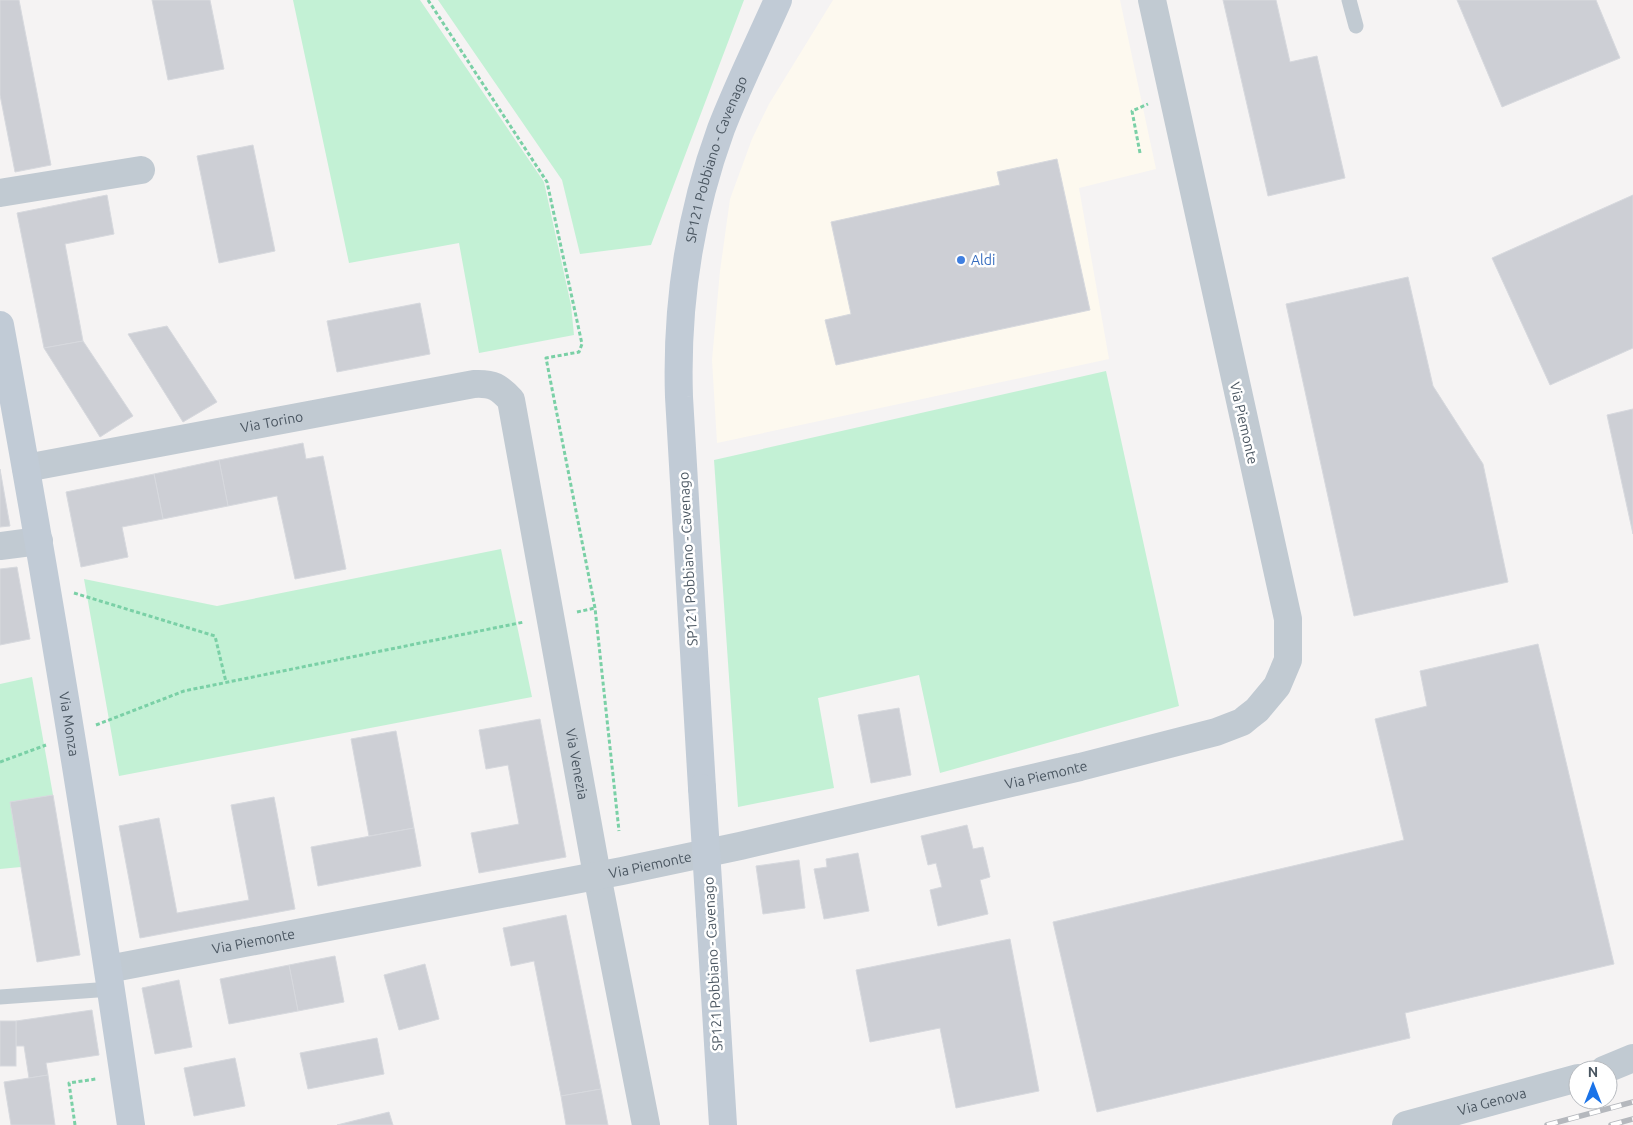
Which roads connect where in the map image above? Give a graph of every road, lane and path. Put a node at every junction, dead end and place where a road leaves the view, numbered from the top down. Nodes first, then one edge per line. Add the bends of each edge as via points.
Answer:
1 (428, 0) edge
2 (1152, 0) edge
3 (1349, 0) edge
4 (777, 3) edge
5 (1356, 26) dead end
6 (1146, 95) dead end
7 (1140, 153) dead end
8 (141, 170) dead end
9 (0, 193) edge
10 (0, 325) edge
11 (511, 400) joint
12 (26, 468) junction
13 (39, 541) junction
14 (0, 546) edge
15 (46, 584) junction
16 (595, 608) junction
17 (551, 617) junction
18 (226, 682) junction
19 (71, 735) junction
20 (0, 762) edge
21 (619, 832) dead end
22 (597, 875) junction
23 (110, 979) junction
24 (0, 997) edge
25 (1633, 1058) edge
26 (1618, 1064) edge
27 (124, 1075) junction
28 (1568, 1081) edge
29 (75, 1125) edge
30 (131, 1125) edge
31 (646, 1125) edge
32 (722, 1125) edge
33 (1406, 1125) edge

1 - 16 path via 547,182 582,344 579,352 546,358
2 - 22 street, Via Piemonte via 1287,612 1288,660 1277,686 1242,722 1216,732 834,825
3 - 5 lane
4 - 32 main road, SP121 Pobbiano - Cavenago, bridge via 732,101 713,153 693,228 679,345 679,397
6 - 7 path via 1148,105 1132,111
8 - 9 street
10 - 12 main road, Via Monza
11 - 12 street, Via Torino via 500,388 474,384
11 - 17 street, Via Venezia
12 - 13 main road, Via Monza
13 - 14 street
13 - 15 main road, Via Monza
15 - 18 path via 216,636
15 - 19 main road, Via Monza
16 - 17 path
16 - 21 path
17 - 18 path
17 - 22 street, Via Venezia
18 - 19 path via 184,691
19 - 20 path
19 - 23 main road, Via Monza
22 - 23 street, Via Piemonte
22 - 31 street, Via Venezia
23 - 24 lane
23 - 27 main road, Via Monza
25 - 26 street
27 - 29 path via 69,1083
27 - 30 main road, Via Monza
28 - 33 street, Via Genova

